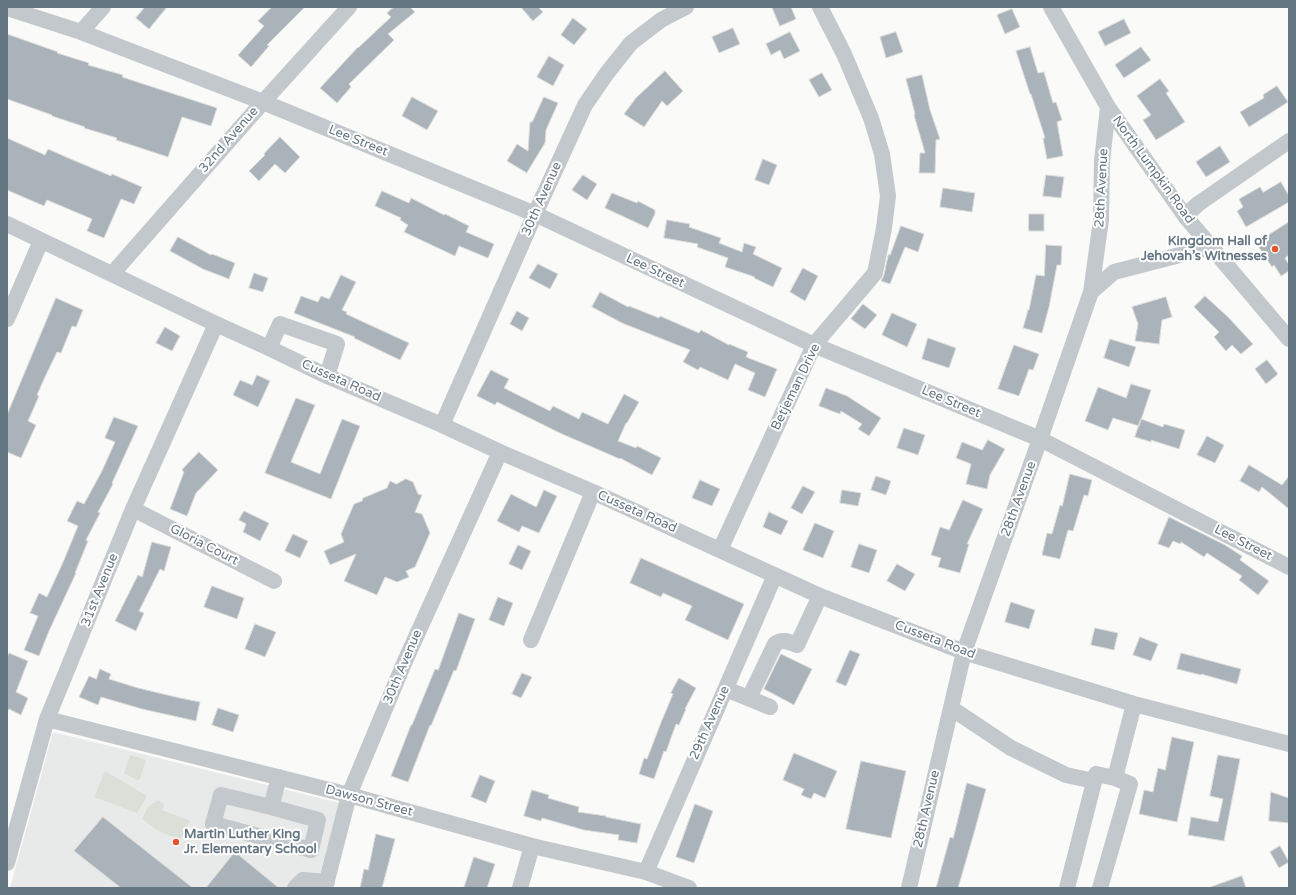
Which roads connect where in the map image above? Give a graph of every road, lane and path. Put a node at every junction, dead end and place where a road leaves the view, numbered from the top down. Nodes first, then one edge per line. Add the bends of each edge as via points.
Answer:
1 (103, 7) edge
2 (349, 7) edge
3 (686, 7) edge
4 (820, 7) edge
5 (1051, 7) edge
6 (7, 8) edge
7 (81, 32) junction
8 (263, 102) junction
9 (1108, 107) junction
10 (1289, 141) edge
11 (535, 214) junction
12 (1186, 216) junction
13 (7, 224) edge
14 (40, 241) junction
15 (1211, 247) junction
16 (112, 274) junction
17 (1091, 292) junction
18 (7, 320) edge
19 (216, 324) junction
20 (1289, 339) edge
21 (814, 345) junction
22 (269, 348) junction
23 (327, 376) junction
24 (442, 425) junction
25 (1040, 439) junction
26 (500, 452) junction
27 (593, 492) junction
28 (134, 510) junction
29 (720, 550) junction
30 (1289, 567) edge
31 (775, 575) junction
32 (274, 581) dead end
33 (820, 596) junction
34 (531, 640) dead end
35 (964, 652) junction
36 (726, 689) junction
37 (749, 698) junction
38 (1134, 704) junction
39 (770, 707) dead end
40 (951, 708) junction
41 (47, 719) junction
42 (1289, 744) edge
43 (279, 777) junction
44 (1115, 778) junction
45 (1094, 781) junction
46 (350, 795) junction
47 (271, 807) junction
48 (532, 846) junction
49 (7, 863) edge
50 (646, 872) junction
51 (326, 885) edge
52 (295, 888) edge
53 (520, 888) edge
54 (689, 888) edge
55 (909, 888) edge
56 (1067, 888) edge
57 (1100, 888) edge

1 - 7 street
2 - 8 street, 32nd Avenue
3 - 11 street, 30th Avenue via 661,20 631,43 607,73 585,105
4 - 21 street, Betjeman Drive via 844,54 871,118 882,154 888,196 875,273
5 - 9 street, North Lumpkin Road
6 - 7 street, Lee Street
7 - 8 street, Lee Street
8 - 11 street, Lee Street
8 - 16 street, 32nd Avenue
9 - 12 street, North Lumpkin Road
9 - 17 street, 28th Avenue via 1102,161 1101,220
10 - 12 street via 1198,204
11 - 21 street, Lee Street
11 - 24 street, 30th Avenue
12 - 15 street, North Lumpkin Road
13 - 14 street, Cusseta Road
14 - 16 street, Cusseta Road
14 - 18 street
15 - 17 street via 1114,272
15 - 20 street, North Lumpkin Road
16 - 19 street, Cusseta Road
17 - 25 street, 28th Avenue
19 - 22 street, Cusseta Road
19 - 28 street, 31st Avenue
21 - 25 street, Lee Street
21 - 29 street, Betjeman Drive
22 - 23 street, Cusseta Road
22 - 23 street via 280,324 337,344
23 - 24 street, Cusseta Road
24 - 26 street, Cusseta Road
25 - 30 street, Lee Street
25 - 35 street, 28th Avenue
26 - 27 street, Cusseta Road
26 - 46 street, 30th Avenue via 405,661
27 - 29 street, Cusseta Road
27 - 34 street
28 - 32 street, Gloria Court
28 - 41 street, 31st Avenue
29 - 31 street, Cusseta Road
31 - 33 street, Cusseta Road
31 - 36 street, 29th Avenue
33 - 35 street, Cusseta Road
33 - 37 street via 797,645 785,640 776,644
35 - 38 street, Cusseta Road
35 - 40 street, 28th Avenue
36 - 37 street
36 - 50 street, 29th Avenue
37 - 39 street
38 - 42 street, Cusseta Road
38 - 44 street
40 - 45 street via 1010,748 1066,775
40 - 55 street, 28th Avenue
41 - 43 street, Dawson Street
41 - 49 street, 31st Avenue
43 - 46 street, Dawson Street
43 - 47 street
44 - 45 street via 1096,774
44 - 57 street via 1130,784
45 - 56 street
46 - 48 street, Dawson Street
46 - 51 street, 30th Avenue
47 - 47 street via 221,795 213,824 311,850 318,820
48 - 50 street, Dawson Street
48 - 53 street
50 - 54 street, Dawson Street
51 - 52 street via 303,880

